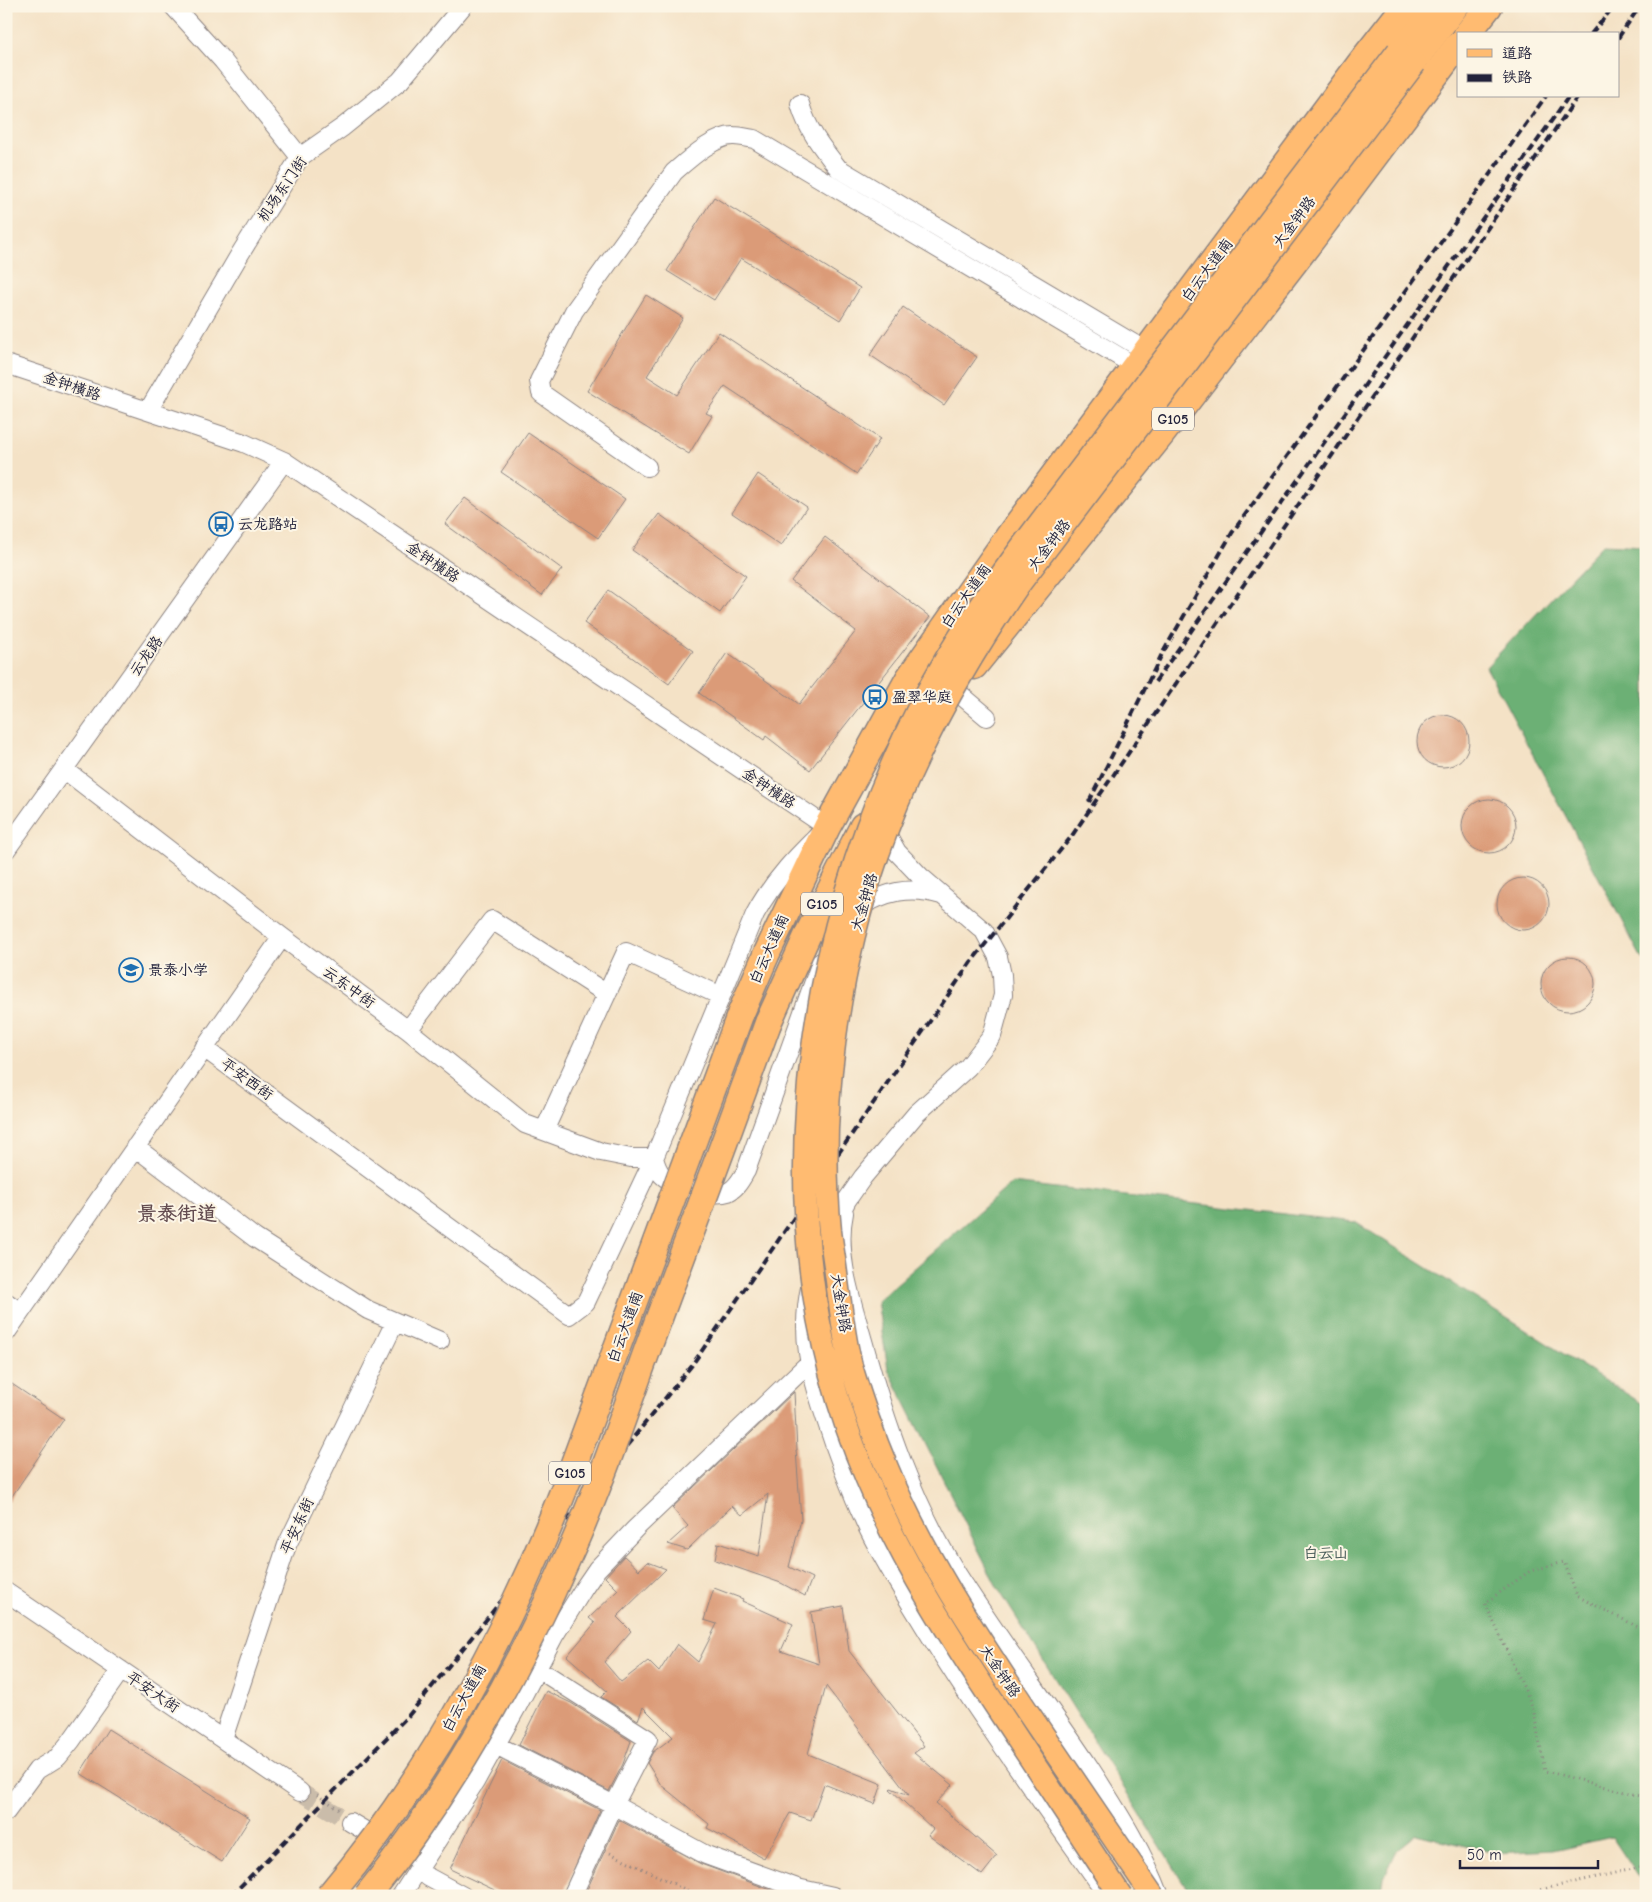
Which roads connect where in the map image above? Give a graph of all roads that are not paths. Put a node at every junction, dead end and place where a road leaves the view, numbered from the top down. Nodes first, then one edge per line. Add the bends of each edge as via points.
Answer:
1 (174, 6) edge
2 (463, 6) edge
3 (1405, 6) edge
4 (1432, 6) edge
5 (1458, 6) edge
6 (1489, 6) edge
7 (1469, 32) edge
8 (1457, 45) edge
9 (1406, 57) junction
10 (800, 104) dead end
11 (300, 157) junction
12 (1141, 359) junction
13 (6, 364) edge
14 (148, 411) junction
15 (284, 461) junction
16 (647, 467) dead end
17 (955, 690) junction
18 (987, 717) dead end
19 (65, 770) junction
20 (884, 790) junction
21 (827, 827) junction
22 (6, 850) edge
23 (944, 896) junction
24 (836, 919) junction
25 (282, 937) junction
26 (606, 994) junction
27 (721, 996) junction
28 (408, 1030) junction
29 (204, 1048) junction
30 (544, 1131) junction
31 (135, 1147) junction
32 (654, 1158) junction
33 (847, 1200) junction
34 (13, 1307) edge
35 (395, 1322) junction
36 (6, 1333) edge
37 (440, 1341) dead end
38 (809, 1363) junction
39 (6, 1592) edge
40 (121, 1670) junction
41 (549, 1676) dead end
42 (223, 1739) junction
43 (496, 1745) junction
44 (300, 1792) tunnel mouth
45 (614, 1805) junction
46 (6, 1812) edge
47 (350, 1822) tunnel mouth
48 (425, 1870) junction
49 (828, 1895) edge
50 (329, 1896) edge
51 (367, 1896) edge
52 (401, 1896) edge
53 (463, 1896) edge
54 (572, 1896) edge
55 (1110, 1896) edge
56 (1121, 1896) edge
57 (1153, 1896) edge
58 (1160, 1896) edge

1 - 11 street
2 - 11 street, 机场东门街 via 400,80
3 - 12 highway, 白云大道南 / G105
4 - 9 main road, 大金钟路
5 - 9 main road, 大金钟路
6 - 7 highway
8 - 17 highway, 白云大道南 / G105 via 1150,449
9 - 56 main road, 大金钟路, bridge via 1032,533 959,636 906,733 866,828 835,930 817,1015 806,1126 807,1231 828,1368 844,1418 885,1521 938,1618
9 - 57 main road, 大金钟路, bridge via 1017,587 971,657 924,744 878,855 854,937 835,1041 827,1152 830,1230 850,1363 886,1467 958,1607
10 - 12 street via 816,140 838,168
11 - 14 street, 机场东门街
12 - 16 street via 754,139 734,135 720,139 674,172 574,311 539,381 542,393
12 - 21 highway, 白云大道南 / G105 via 909,678
13 - 14 street, 金钟横路
14 - 15 street, 金钟横路 via 244,443
15 - 19 street, 云龙路
15 - 21 street, 金钟横路
17 - 18 street
17 - 20 highway, 白云大道南 / G105
19 - 22 street, 云龙路
19 - 25 street, 云东中街
20 - 23 street via 882,811 888,836 897,852
20 - 24 street
20 - 51 highway, 白云大道南 / G105, bridge via 827,895 768,1023 568,1558 512,1670 464,1754 410,1838
21 - 27 street via 790,863 766,893
21 - 50 highway, 白云大道南 / G105, bridge via 740,1015 552,1522 527,1577 443,1736 390,1816
23 - 24 street via 905,890 881,895
23 - 33 street via 984,931 998,957 1004,996 992,1036 968,1068 916,1114
24 - 32 street via 739,1184 729,1191 714,1194 693,1189 664,1177
25 - 28 street, 云东中街
25 - 29 street
26 - 27 street via 626,952
26 - 28 street via 492,920
26 - 30 street
27 - 32 street
28 - 30 street, 云东中街 via 525,1124
29 - 31 street
29 - 32 street, 平安西街 via 569,1315 586,1302
30 - 32 street, 云东中街 via 601,1152 631,1158
31 - 34 street
31 - 35 street via 255,1238 368,1310
33 - 38 street via 815,1264 805,1307
33 - 58 street via 842,1224 844,1265 875,1385 926,1518 957,1573 1121,1816 1149,1866
34 - 36 street
35 - 37 street
35 - 42 street, 平安东街 via 287,1545
38 - 43 street via 635,1528 597,1569 554,1636
38 - 55 street via 836,1452 866,1523 902,1590 960,1685
39 - 40 street, 平安大街
40 - 42 street, 平安大街
40 - 46 street via 71,1741 58,1757 37,1770
41 - 45 street via 648,1739
42 - 44 street, 平安大街
43 - 45 street
43 - 48 street
45 - 49 street via 706,1855 797,1888
45 - 54 street
47 - 48 street
48 - 52 street
48 - 53 street

